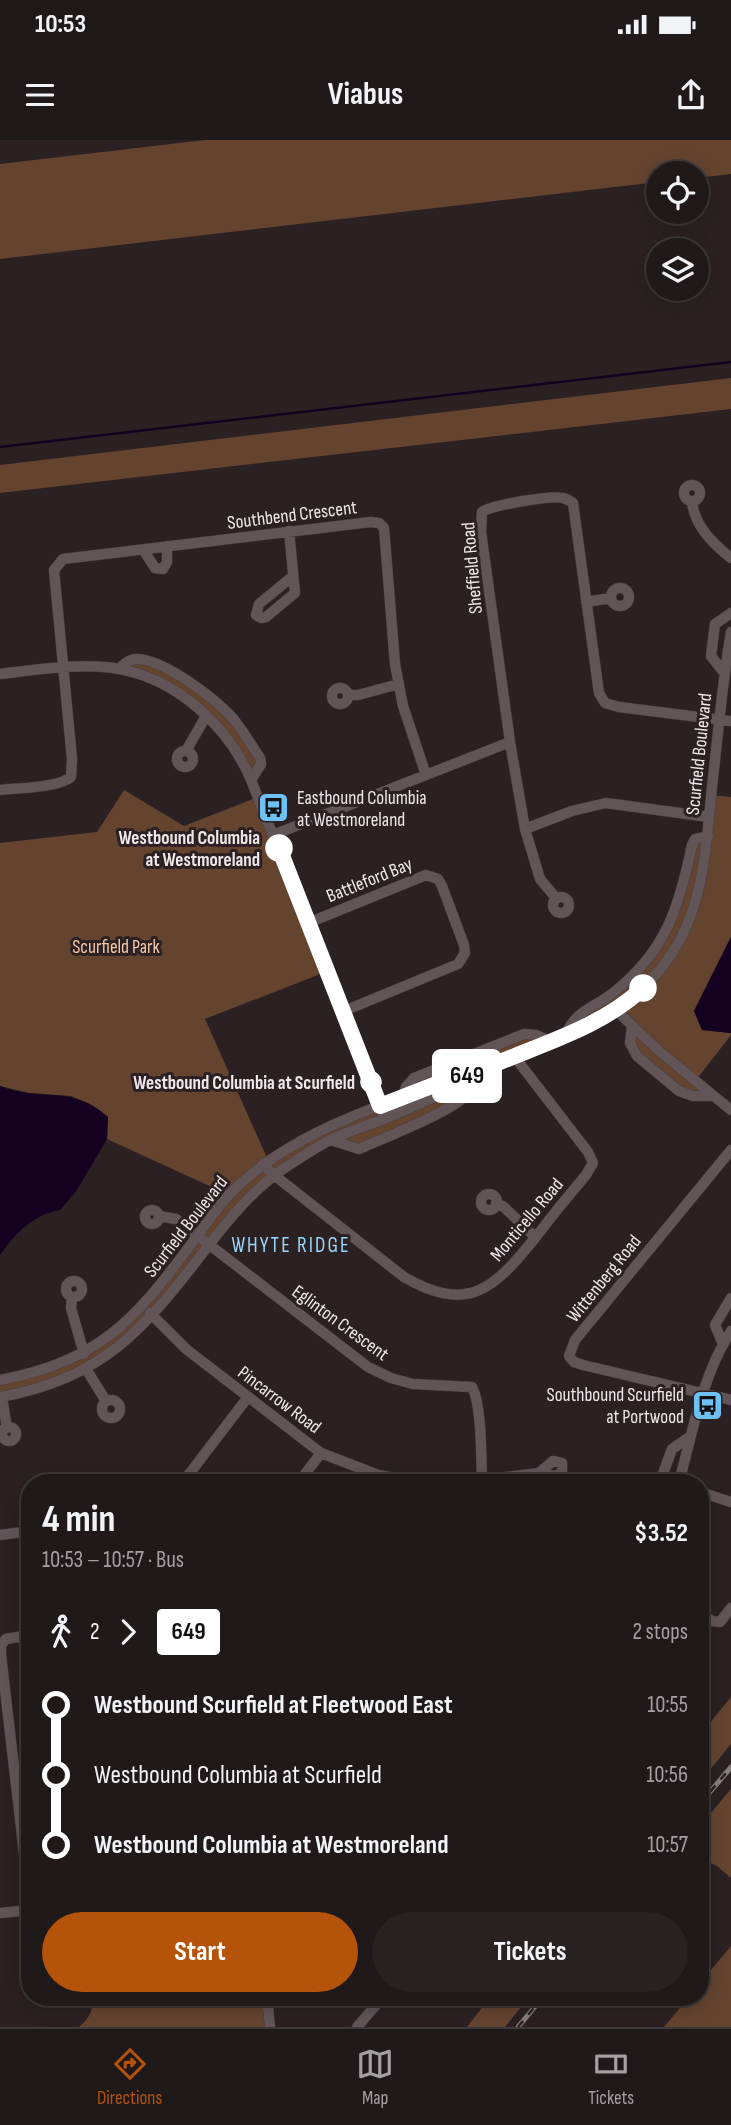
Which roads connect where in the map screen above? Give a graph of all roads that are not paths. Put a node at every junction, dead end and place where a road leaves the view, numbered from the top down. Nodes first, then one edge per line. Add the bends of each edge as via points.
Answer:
1 (692, 501) dead end
2 (289, 531) junction
3 (167, 546) junction
4 (144, 551) junction
5 (731, 558) edge
6 (293, 576) junction
7 (611, 598) dead end
8 (586, 602) junction
9 (731, 613) edge
10 (731, 632) edge
11 (61, 667) junction
12 (118, 669) junction
13 (727, 672) edge
14 (0, 674) edge
15 (399, 684) junction
16 (348, 695) dead end
17 (206, 716) junction
18 (720, 718) junction
19 (731, 721) edge
20 (510, 743) junction
21 (186, 751) dead end
22 (426, 775) junction
23 (251, 780) junction
24 (0, 790) edge
25 (709, 817) junction
26 (524, 829) junction
27 (273, 835) junction
28 (708, 836) junction
29 (556, 898) dead end
30 (309, 923) junction
31 (344, 1011) junction
32 (617, 1011) junction
33 (632, 1026) junction
34 (566, 1034) junction
35 (550, 1041) junction
36 (514, 1056) junction
37 (472, 1074) junction
38 (713, 1096) junction
39 (403, 1097) junction
40 (380, 1106) junction
41 (731, 1110) edge
42 (385, 1118) junction
43 (331, 1140) junction
44 (731, 1150) edge
45 (263, 1164) junction
46 (274, 1175) junction
47 (496, 1203) dead end
48 (159, 1216) dead end
49 (198, 1236) junction
50 (536, 1237) junction
51 (209, 1245) junction
52 (72, 1297) dead end
53 (731, 1298) edge
54 (143, 1306) junction
55 (153, 1316) junction
56 (731, 1331) edge
57 (723, 1344) junction
58 (83, 1354) junction
59 (86, 1369) junction
60 (0, 1380) edge
61 (702, 1392) junction
62 (1, 1397) edge
63 (248, 1397) junction
64 (731, 1400) edge
65 (106, 1401) dead end
66 (7, 1428) dead end
67 (692, 1436) junction
68 (321, 1452) junction
69 (539, 1473) dead end
70 (189, 1474) edge
71 (305, 1474) edge
72 (376, 1474) edge
73 (482, 1474) edge
74 (531, 1474) edge
75 (663, 1474) edge
76 (681, 1474) edge
77 (709, 1495) edge
78 (731, 1503) edge
79 (21, 1532) edge
80 (0, 1535) edge
81 (731, 1608) edge
82 (709, 1619) edge
83 (21, 1636) edge
84 (21, 1829) edge
85 (21, 1910) edge
86 (0, 1913) edge
87 (268, 2006) edge
88 (375, 2006) edge
89 (270, 2027) edge
90 (357, 2027) edge

1 - 5 street via 693,516
2 - 3 street, Southbend Crescent
2 - 6 street
2 - 15 street, Southbend Crescent via 371,522 384,528
3 - 4 street, Southbend Crescent
3 - 4 street via 163,569 155,568
4 - 11 street, Southbend Crescent via 63,559 57,564
6 - 6 street via 259,604 256,615 266,617 295,593
7 - 8 street
8 - 18 street, Sheffield Road via 599,692 605,703
8 - 20 street, Sheffield Road via 570,501 555,498 494,506 482,512
9 - 13 street, Scurfield Boulevard via 715,624 711,656
10 - 13 street, Scurfield Boulevard
11 - 12 street
11 - 14 street
11 - 24 street via 71,777
12 - 17 street via 172,690
12 - 23 street via 138,659 178,675 203,692 228,714 260,758
13 - 18 street, Scurfield Boulevard
15 - 16 street
15 - 22 street, Southbend Crescent
17 - 21 street
17 - 23 street via 235,748
18 - 19 street
18 - 25 street, Scurfield Boulevard
20 - 22 street
20 - 26 street, Sheffield Road
22 - 27 street
23 - 27 street
25 - 26 street via 606,803 572,810
25 - 28 street, Scurfield Boulevard
26 - 29 street, Sheffield Road via 540,879
27 - 30 street
28 - 32 street, Scurfield Boulevard via 698,896 685,930 645,987
28 - 34 street, Scurfield Boulevard via 695,839 692,845 683,891 646,961 614,992 578,1015
30 - 31 street
30 - 31 street, Battleford Bay via 426,875 442,886 464,945 463,958
31 - 40 street
32 - 33 street
32 - 34 street, Scurfield Boulevard
33 - 38 street
33 - 38 street via 630,1043 637,1056 668,1083 693,1096
34 - 35 street, Scurfield Boulevard
35 - 36 street, Scurfield Boulevard
35 - 39 street, Scurfield Boulevard via 524,1034 414,1078
36 - 37 street, Scurfield Boulevard
36 - 50 street, Monticello Road via 593,1163
37 - 39 street, Scurfield Boulevard
37 - 42 street, Scurfield Boulevard via 456,1087
37 - 43 street via 468,1093 456,1104 415,1124 359,1149
38 - 41 street
39 - 40 street, Scurfield Boulevard
40 - 42 street
40 - 45 street, Scurfield Boulevard via 326,1127
42 - 43 street, Scurfield Boulevard
43 - 46 street, Scurfield Boulevard
44 - 61 street, Wittenberg Road via 575,1340 569,1356 583,1365
45 - 46 street, Monticello Road
45 - 49 street, Scurfield Boulevard via 237,1186
46 - 50 street, Monticello Road via 427,1290 474,1292 494,1283
46 - 51 street, Scurfield Boulevard via 238,1207
47 - 50 street
48 - 49 street, Eglinton Crescent via 176,1219
49 - 51 street, Eglinton Crescent
49 - 54 street, Scurfield Boulevard
51 - 55 street, Scurfield Boulevard
51 - 73 street, Eglinton Crescent via 368,1367 413,1384 472,1387
52 - 58 street
53 - 57 street via 715,1325
54 - 55 street, Pincarrow Road
54 - 58 street, Scurfield Boulevard via 115,1333
55 - 59 street, Scurfield Boulevard via 122,1345
55 - 63 street, Pincarrow Road via 186,1349
56 - 57 street
57 - 61 street
58 - 60 street, Scurfield Boulevard via 39,1373
59 - 62 street, Scurfield Boulevard
59 - 65 street
61 - 64 street
61 - 67 street
62 - 66 street
63 - 68 street, Pincarrow Road
63 - 70 street
67 - 75 street via 673,1449
67 - 76 street
68 - 71 street
68 - 72 street, Pincarrow Road
69 - 74 street
77 - 78 street
79 - 80 street
81 - 82 street via 720,1622
83 - 84 street via 6,1639 1,1645
85 - 86 street
87 - 89 street
88 - 90 street

